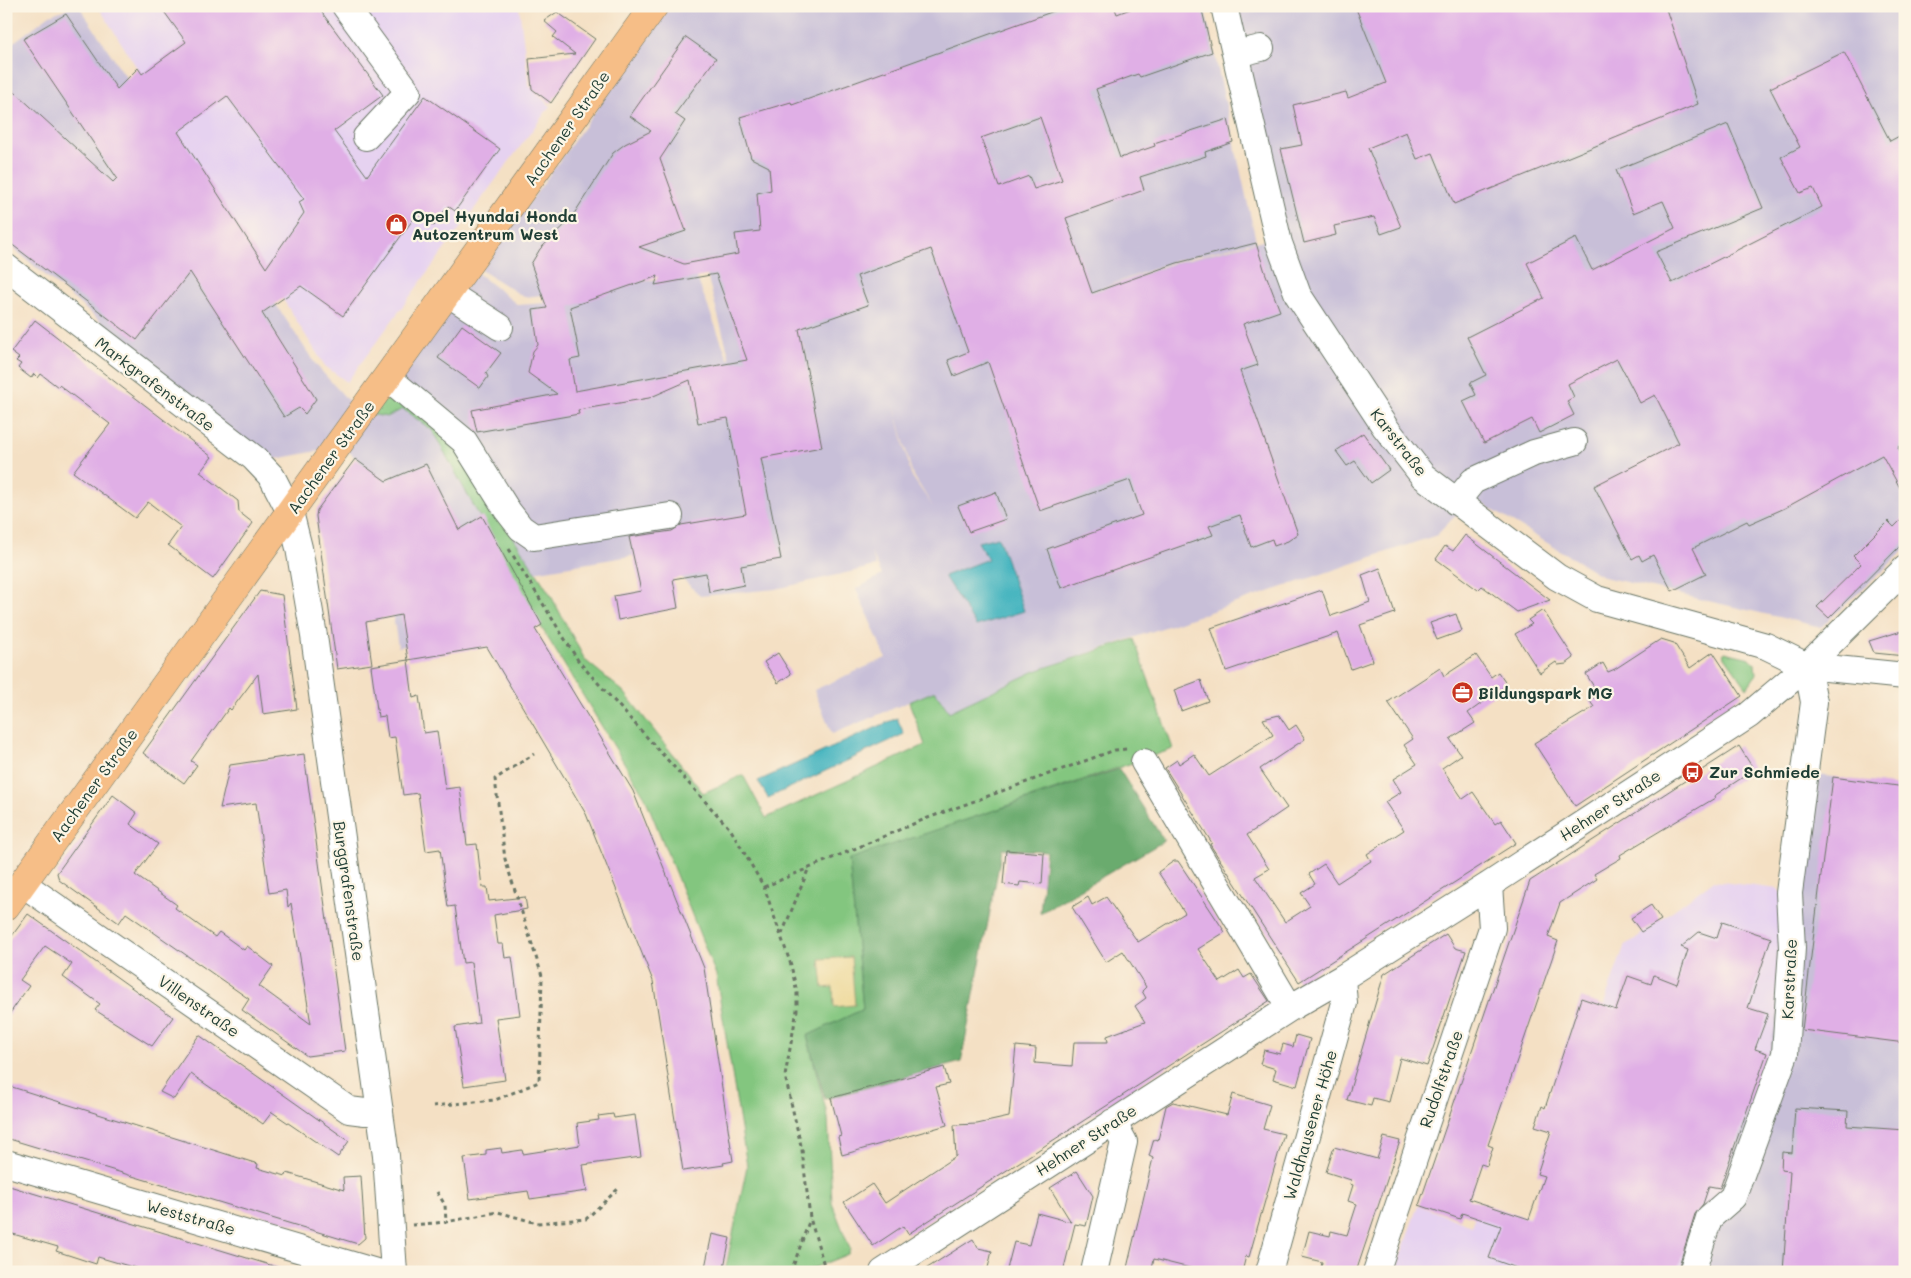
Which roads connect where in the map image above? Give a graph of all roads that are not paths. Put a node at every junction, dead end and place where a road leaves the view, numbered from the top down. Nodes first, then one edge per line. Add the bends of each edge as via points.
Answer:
1 (345, 6) edge
2 (654, 6) edge
3 (1224, 6) edge
4 (1261, 48) dead end
5 (1236, 54) junction
6 (366, 137) dead end
7 (6, 267) edge
8 (449, 294) junction
9 (500, 327) dead end
10 (388, 378) junction
11 (1574, 442) dead end
12 (1456, 502) junction
13 (290, 512) junction
14 (670, 516) dead end
15 (1905, 570) edge
16 (1808, 666) junction
17 (1905, 676) edge
18 (1144, 762) road end
19 (23, 884) junction
20 (1489, 885) junction
21 (6, 906) edge
22 (1342, 978) junction
23 (1290, 1008) junction
24 (380, 1110) junction
25 (1113, 1122) junction
26 (6, 1163) edge
27 (386, 1272) edge
28 (883, 1272) edge
29 (1094, 1272) edge
30 (1269, 1272) edge
31 (1376, 1272) edge
32 (1692, 1272) edge

1 - 6 street via 408,92
2 - 8 main road, Aachener Straße
3 - 5 street, Karstraße
4 - 5 street
5 - 12 street, Karstraße via 1279,243 1298,295 1344,369 1409,460 1423,476
7 - 13 street, Markgrafenstraße via 254,458 272,477
8 - 9 street
8 - 10 main road, Aachener Straße
10 - 13 main road, Aachener Straße
10 - 14 street via 464,441 507,510 521,528 534,537
11 - 12 street via 1534,453 1473,481
12 - 16 street, Karstraße via 1556,577 1597,599 1766,646
13 - 19 main road, Aachener Straße
13 - 24 street, Burggrafenstraße via 314,636
15 - 16 street, Hehner Straße
16 - 17 street, Karstraße
16 - 20 street, Hehner Straße via 1749,715
16 - 32 street, Karstraße via 1814,702 1789,893 1792,948 1785,1054 1733,1198 1710,1218
18 - 23 street
19 - 21 main road, Aachener Straße
19 - 24 street, Villenstraße via 349,1110
20 - 22 street, Hehner Straße
20 - 31 street, Rudolfstraße via 1492,928
22 - 23 street, Hehner Straße
22 - 30 street, Waldhausener Höhe via 1344,1003
23 - 25 street, Hehner Straße
24 - 27 street, Burggrafenstraße via 391,1226
25 - 28 street, Hehner Straße
25 - 29 street via 1124,1142
26 - 27 street, Weststraße

